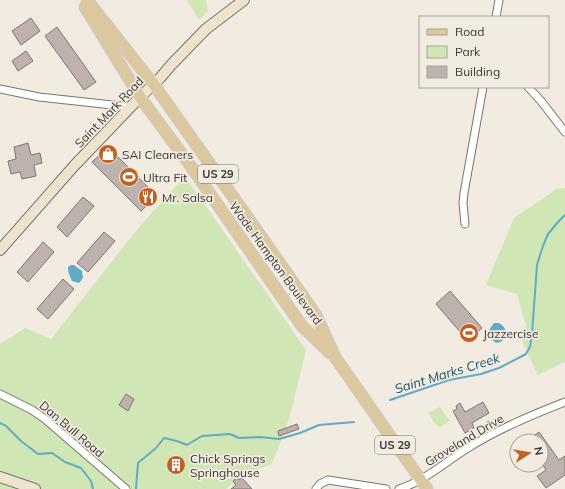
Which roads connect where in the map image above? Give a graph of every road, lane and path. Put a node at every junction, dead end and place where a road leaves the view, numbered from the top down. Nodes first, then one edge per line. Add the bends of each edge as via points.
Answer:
1 (80, 0) edge
2 (87, 0) edge
3 (244, 0) edge
4 (499, 0) edge
5 (496, 16) edge
6 (154, 85) junction
7 (483, 88) edge
8 (529, 88) edge
9 (0, 89) edge
10 (140, 97) junction
11 (131, 106) junction
12 (565, 132) edge
13 (465, 224) dead end
14 (260, 235) junction
15 (246, 245) junction
16 (0, 250) edge
17 (335, 357) junction
18 (0, 394) edge
19 (565, 402) edge
20 (0, 477) edge
21 (420, 479) junction
22 (35, 489) edge
23 (126, 489) edge
24 (316, 489) edge
25 (386, 489) edge
26 (399, 489) edge
27 (427, 489) edge

1 - 10 main road, Wade Hampton Boulevard / US 29
2 - 6 main road, Wade Hampton Boulevard / US 29
3 - 6 street, Saint Mark Road via 206,29
4 - 5 street
6 - 10 street, Saint Mark Road
6 - 14 main road, Wade Hampton Boulevard / US 29
7 - 13 street via 464,193
8 - 12 street
9 - 11 street via 39,97
10 - 11 street, Saint Mark Road
10 - 15 main road, Wade Hampton Boulevard / US 29
11 - 16 street, Saint Mark Road
14 - 15 main road
14 - 17 main road, Wade Hampton Boulevard / US 29 via 316,316
15 - 17 main road, Wade Hampton Boulevard / US 29 via 302,326
17 - 21 main road, Wade Hampton Boulevard / US 29
18 - 23 street, Dan Bull Road via 45,419
19 - 21 street, Groveland Drive via 522,419 489,436
20 - 22 street
21 - 26 street, Groveland Drive
21 - 27 main road, Wade Hampton Boulevard / US 29
24 - 25 street via 328,480

